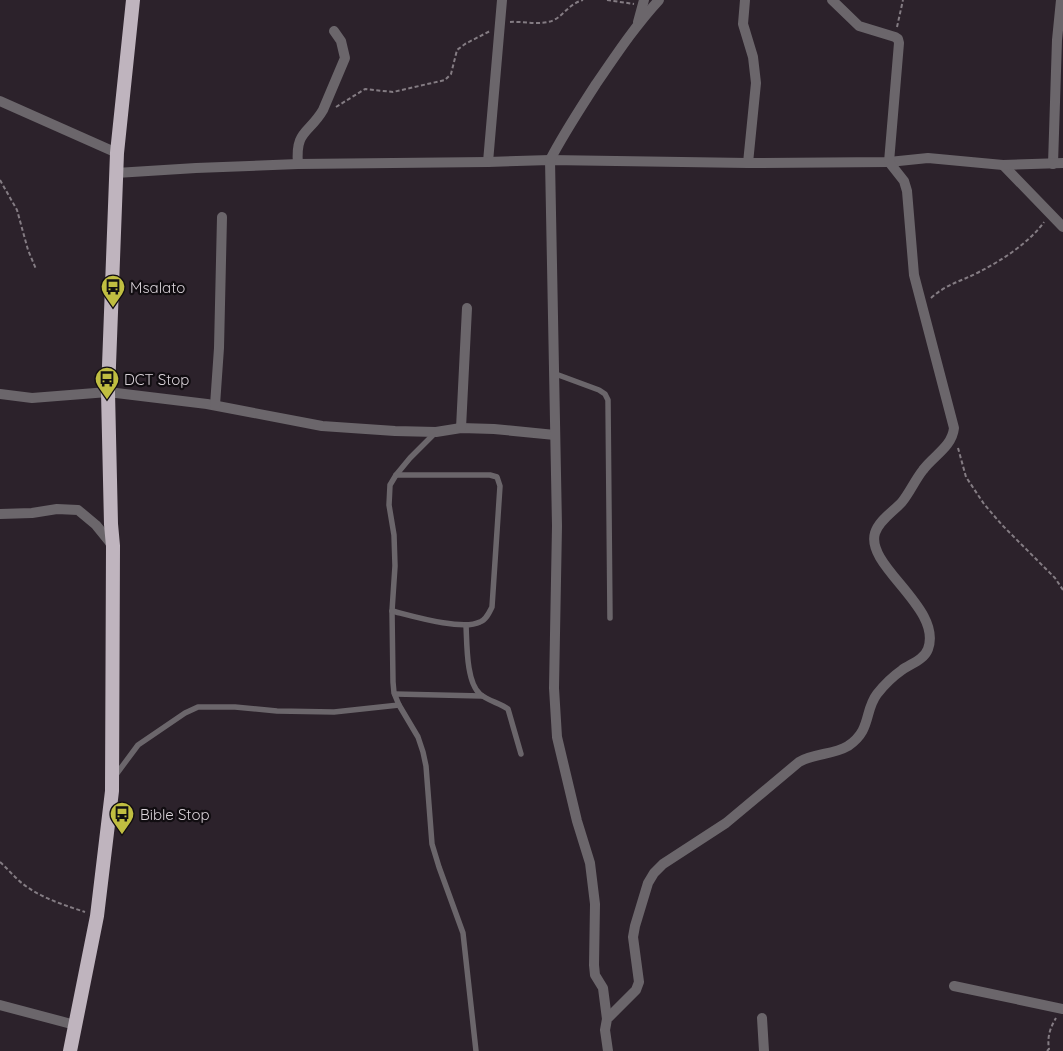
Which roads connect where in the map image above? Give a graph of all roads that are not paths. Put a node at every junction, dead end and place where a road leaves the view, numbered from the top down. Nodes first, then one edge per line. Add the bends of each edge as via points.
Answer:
1 (133, 0) edge
2 (502, 0) edge
3 (659, 0) edge
4 (745, 0) edge
5 (832, 0) edge
6 (1061, 0) edge
7 (644, 2) edge
8 (637, 25) junction
9 (334, 31) dead end
10 (0, 101) edge
11 (117, 153) junction
12 (550, 160) junction
13 (488, 162) junction
14 (889, 162) junction
15 (748, 163) junction
16 (1058, 163) edge
17 (298, 164) junction
18 (1003, 165) junction
19 (116, 173) junction
20 (222, 218) dead end
21 (1063, 227) edge
22 (467, 308) dead end
23 (553, 373) junction
24 (108, 392) junction
25 (0, 394) edge
26 (215, 405) junction
27 (461, 428) junction
28 (436, 432) junction
29 (555, 435) junction
30 (396, 474) junction
31 (0, 514) edge
32 (112, 546) junction
33 (392, 611) junction
34 (610, 618) dead end
35 (466, 625) junction
36 (395, 694) junction
37 (482, 696) junction
38 (399, 705) junction
39 (521, 754) dead end
40 (112, 780) junction
41 (954, 986) dead end
42 (0, 1004) edge
43 (1062, 1009) edge
44 (762, 1018) dead end
45 (607, 1019) junction
46 (75, 1025) junction
47 (70, 1051) edge
48 (476, 1051) edge
49 (608, 1051) edge
50 (764, 1051) edge

1 - 11 highway
2 - 13 street
3 - 8 street
4 - 15 street via 743,24 753,57 756,83
5 - 14 street via 859,26 898,39
6 - 16 street via 1057,40
7 - 8 street
8 - 12 street via 571,122
9 - 17 street via 342,41 345,58 319,117 297,145
10 - 11 street
11 - 19 highway
12 - 13 street
12 - 15 street
12 - 23 street
13 - 17 street
14 - 15 street
14 - 18 street via 928,158
14 - 45 street via 904,181 907,191 914,275 953,434 922,471 902,502 884,519 874,534 874,542 880,557 928,625 927,650 875,696 865,726 855,740 842,749 798,762 726,824 654,873 648,883 633,937 639,982 636,990
16 - 18 street
17 - 19 street
18 - 21 street
19 - 24 highway
20 - 26 street
22 - 27 street
23 - 29 street
23 - 34 lane via 599,390 608,400
24 - 25 street via 32,398
24 - 26 street
24 - 32 highway
26 - 28 street via 322,426
27 - 28 street
27 - 29 street
28 - 30 lane
29 - 45 street via 554,688 557,737 590,863 595,904 595,975 603,988
30 - 33 lane via 389,494 395,566
30 - 35 lane via 497,477 500,486 492,607 486,619
31 - 32 street via 78,510 96,525
32 - 40 highway
33 - 35 lane
33 - 36 lane
35 - 37 lane via 472,680
36 - 37 lane
36 - 38 lane
37 - 39 lane via 508,709
38 - 40 lane via 334,712 198,707 138,745
38 - 48 lane via 424,752 432,844 463,933
40 - 46 highway via 97,916
41 - 43 street
42 - 46 street
44 - 50 street
45 - 49 street
46 - 47 highway

